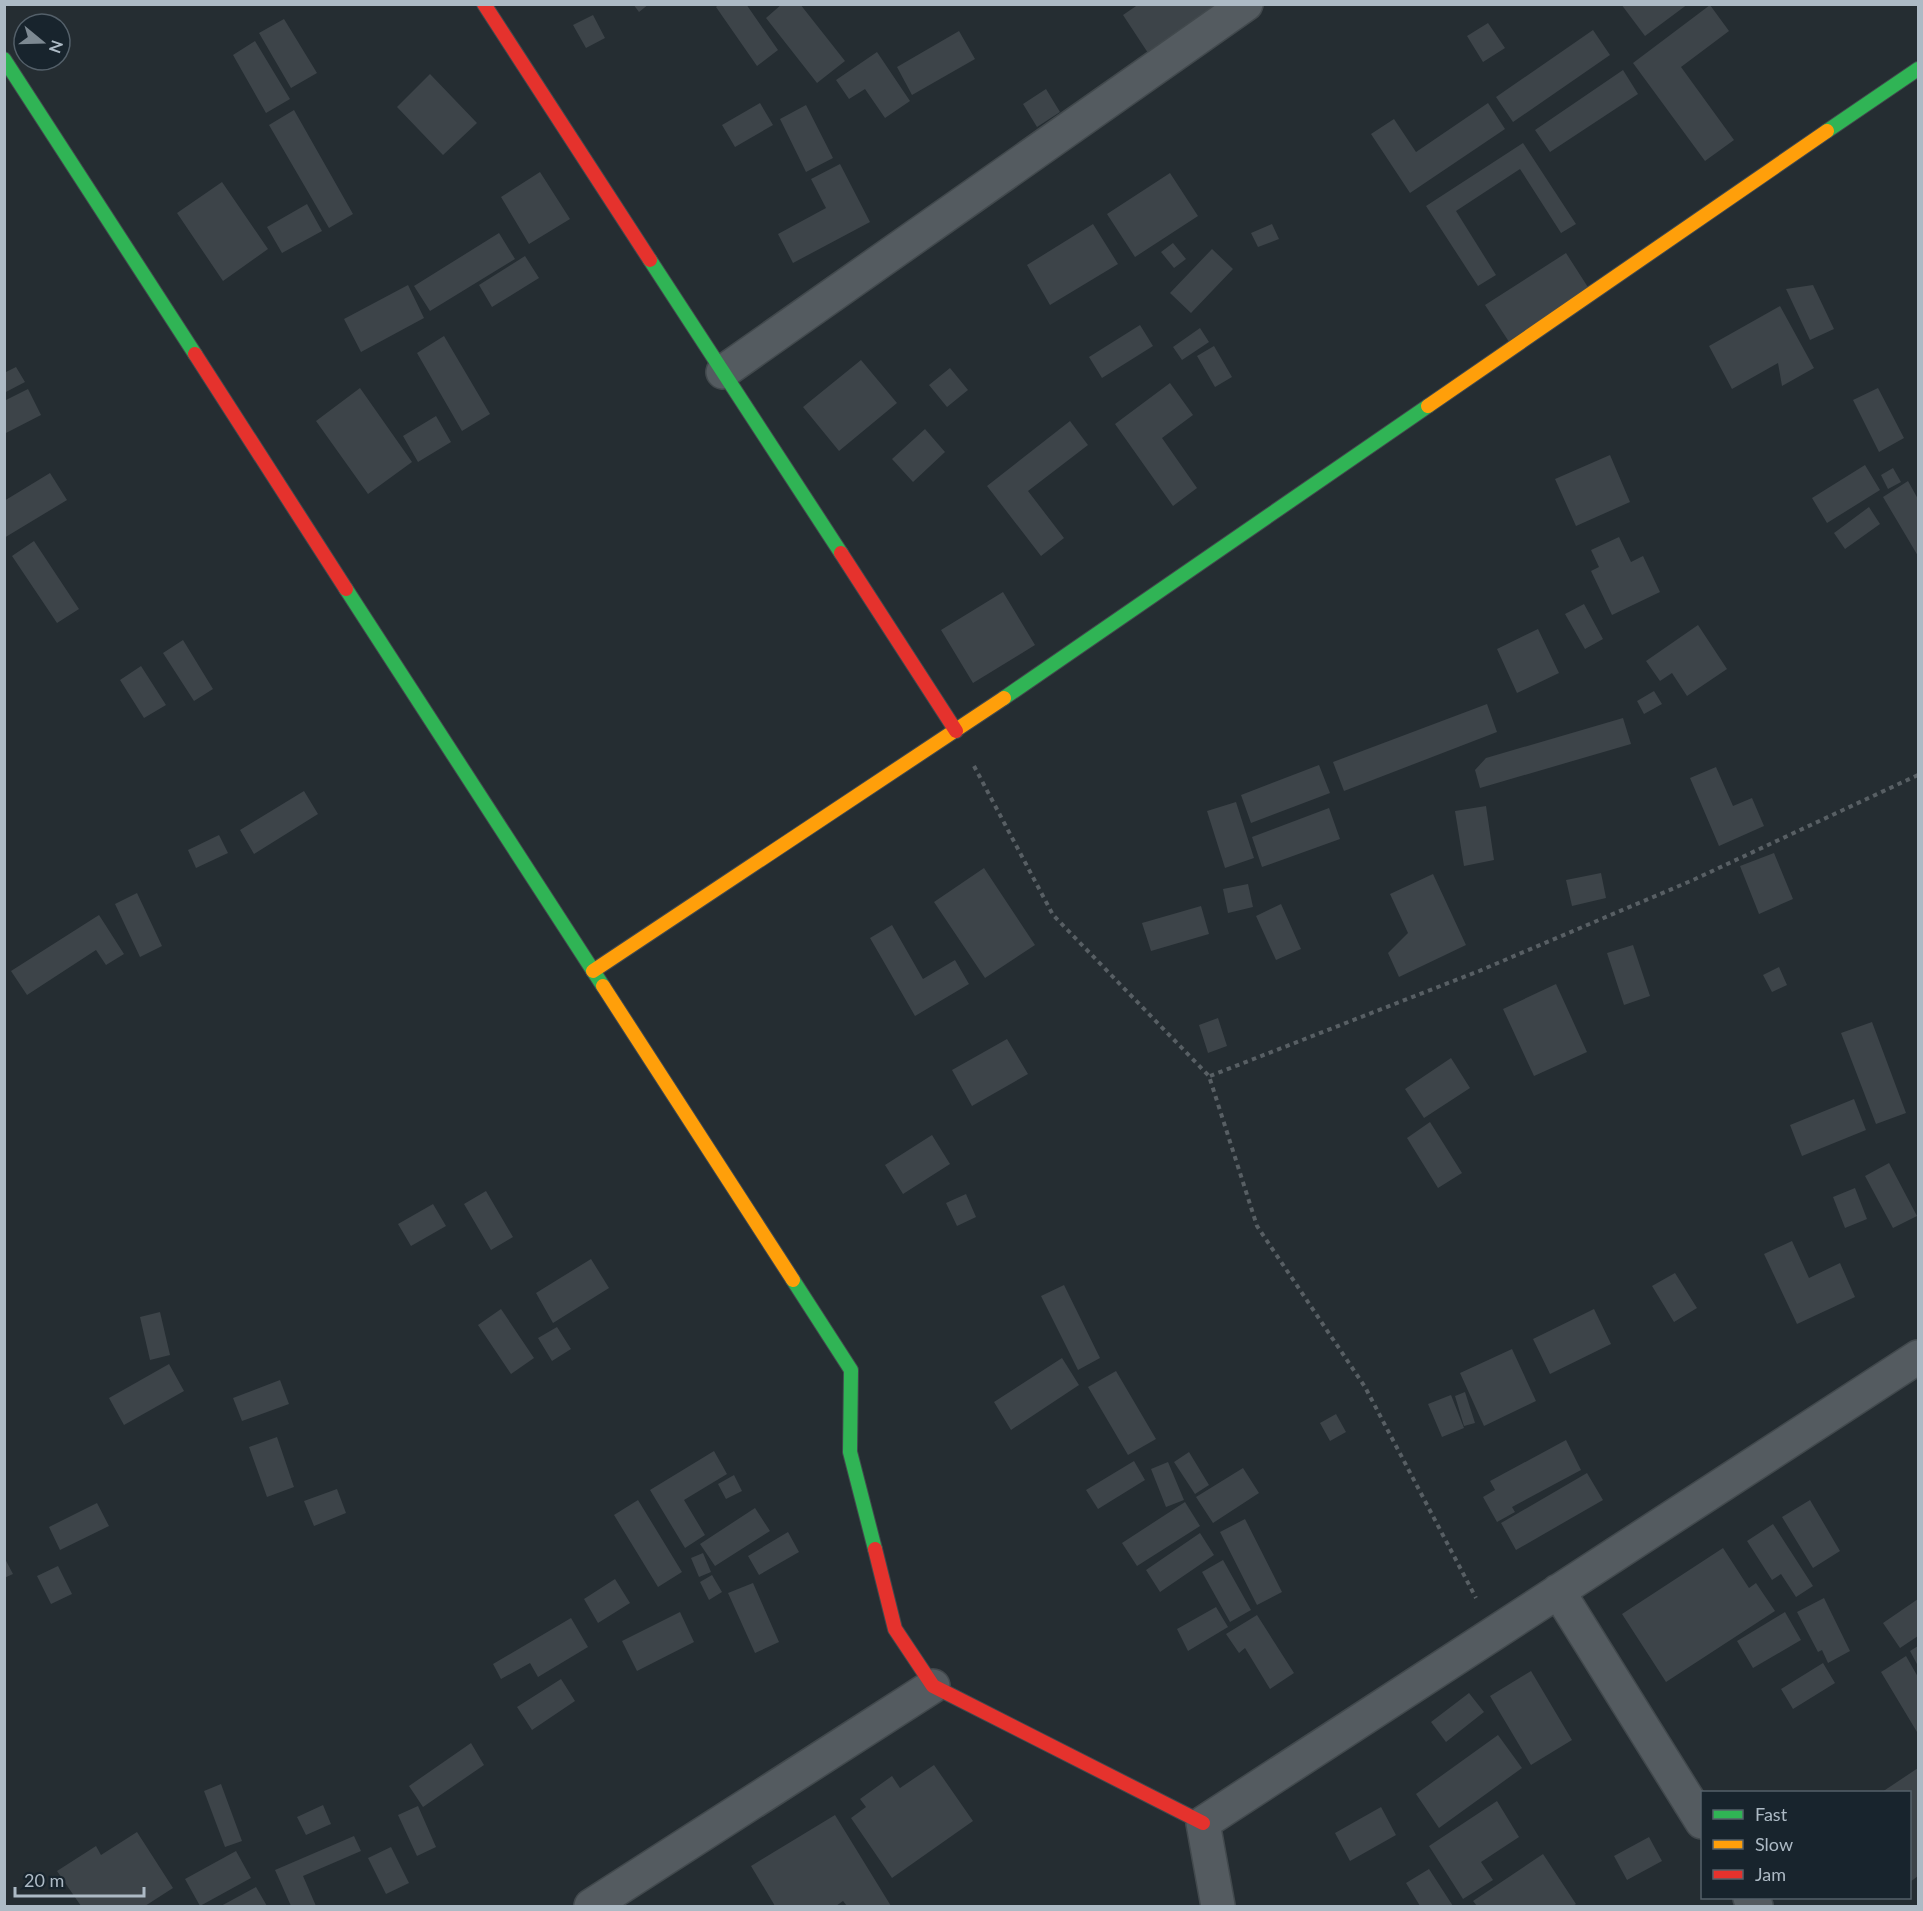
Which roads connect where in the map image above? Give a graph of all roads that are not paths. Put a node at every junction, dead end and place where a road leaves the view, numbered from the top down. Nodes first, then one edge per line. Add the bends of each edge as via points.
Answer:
1 (484, 4) edge
2 (1246, 4) edge
3 (4, 59) edge
4 (1918, 69) edge
5 (723, 372) junction
6 (956, 731) junction
7 (593, 971) junction
8 (1918, 1357) edge
9 (1558, 1591) junction
10 (933, 1686) junction
11 (1701, 1820) edge
12 (1203, 1823) junction
13 (591, 1906) edge
14 (1218, 1906) edge

1 - 5 street
2 - 5 street
3 - 7 street
4 - 6 street
5 - 6 street
6 - 7 street
7 - 10 street via 851,1370 850,1452 895,1629
8 - 9 street
9 - 11 street
9 - 12 street
10 - 12 street
10 - 13 street
12 - 14 street

